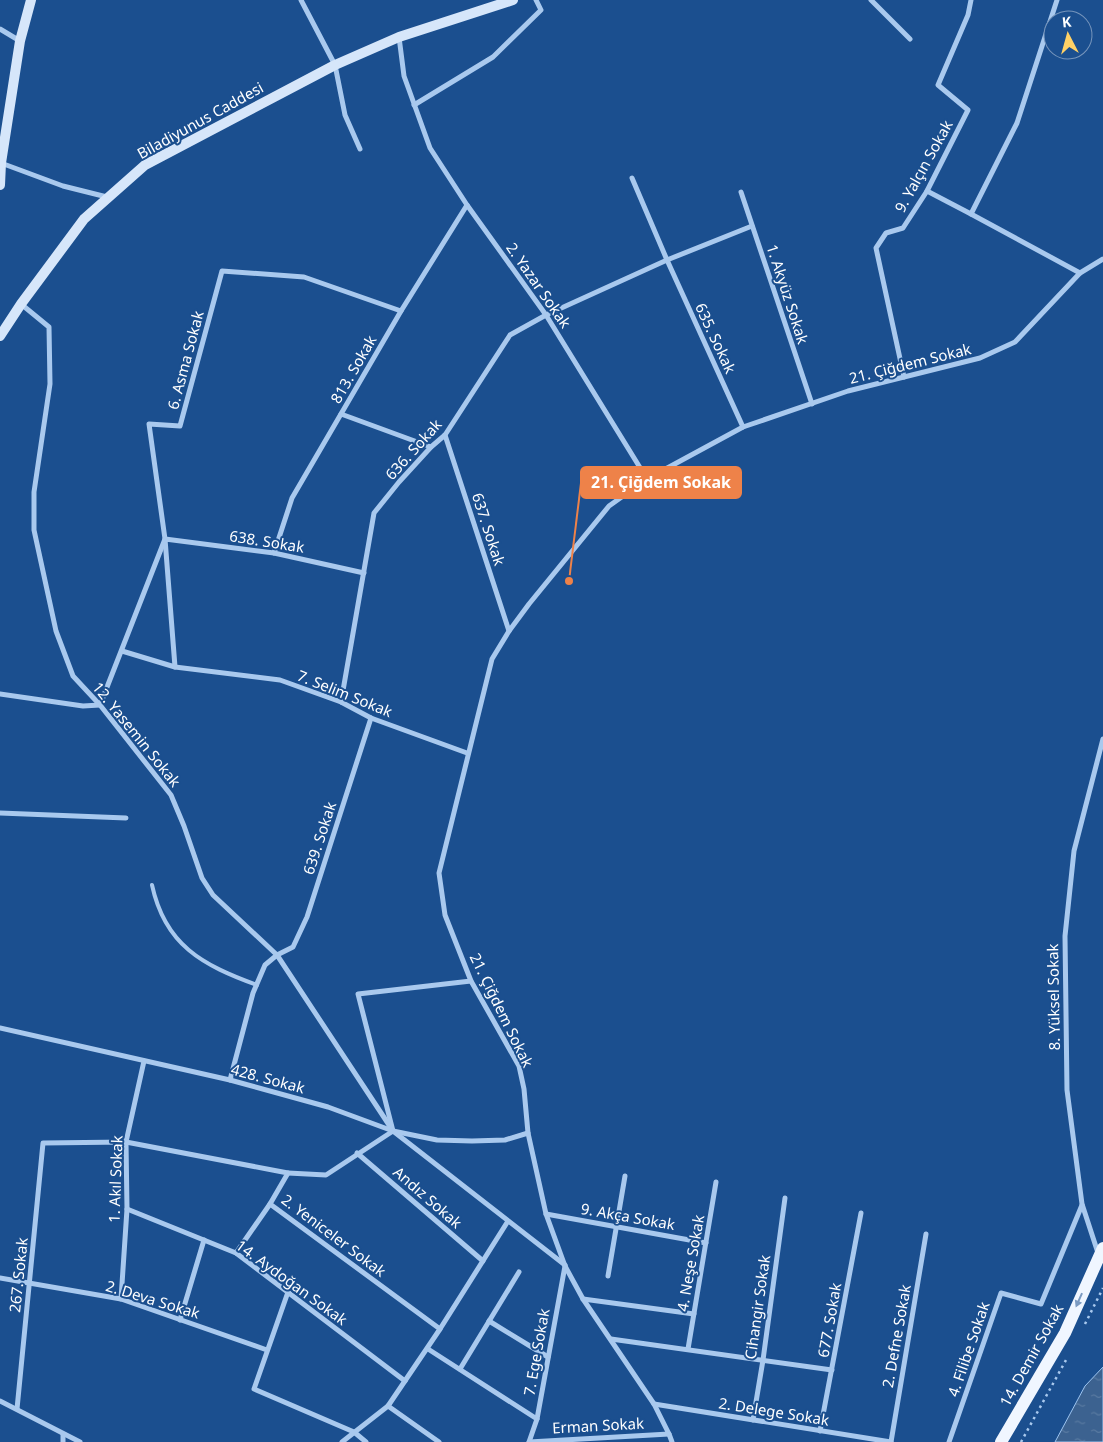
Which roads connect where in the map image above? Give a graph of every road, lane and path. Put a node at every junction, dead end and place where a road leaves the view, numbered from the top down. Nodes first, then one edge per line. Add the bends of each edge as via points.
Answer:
1 (31, 0) edge
2 (301, 0) edge
3 (536, 0) edge
4 (871, 0) edge
5 (971, 0) edge
6 (1057, 0) edge
7 (509, 1) edge
8 (0, 29) edge
9 (400, 37) junction
10 (910, 39) dead end
11 (20, 41) junction
12 (335, 65) junction
13 (414, 105) junction
14 (360, 149) dead end
15 (0, 162) edge
16 (632, 178) dead end
17 (0, 185) edge
18 (927, 191) junction
19 (741, 192) dead end
20 (108, 198) junction
21 (467, 205) junction
22 (971, 214) junction
23 (752, 226) junction
24 (1103, 259) edge
25 (667, 260) junction
26 (1080, 273) junction
27 (21, 304) junction
28 (401, 311) junction
29 (546, 315) junction
30 (0, 336) edge
31 (904, 377) junction
32 (812, 404) junction
33 (341, 414) junction
34 (743, 427) junction
35 (445, 435) junction
36 (431, 447) junction
37 (647, 478) junction
38 (165, 540) junction
39 (274, 552) junction
40 (364, 573) junction
41 (509, 631) junction
42 (122, 651) junction
43 (175, 666) junction
44 (0, 694) edge
45 (341, 702) junction
46 (100, 705) junction
47 (371, 718) junction
48 (1103, 739) edge
49 (468, 753) junction
50 (0, 813) edge
51 (126, 818) dead end
52 (152, 884) dead end
53 (277, 955) junction
54 (471, 982) junction
55 (257, 984) junction
56 (0, 1028) edge
57 (144, 1061) junction
58 (230, 1080) junction
59 (393, 1131) junction
60 (528, 1133) junction
61 (126, 1142) junction
62 (43, 1144) joint
63 (358, 1153) junction
64 (288, 1173) junction
65 (625, 1176) dead end
66 (716, 1182) dead end
67 (785, 1198) dead end
68 (270, 1204) junction
69 (1082, 1204) junction
70 (127, 1209) junction
71 (861, 1213) dead end
72 (546, 1214) junction
73 (508, 1221) junction
74 (616, 1227) junction
75 (926, 1234) dead end
76 (204, 1240) junction
77 (706, 1243) junction
78 (236, 1252) junction
79 (1101, 1252) edge
80 (483, 1261) junction
81 (565, 1266) junction
82 (519, 1272) dead end
83 (608, 1276) dead end
84 (0, 1278) edge
85 (30, 1282) junction
86 (288, 1292) junction
87 (583, 1299) junction
88 (121, 1300) junction
89 (694, 1314) junction
90 (180, 1320) junction
91 (489, 1321) junction
92 (440, 1329) junction
93 (611, 1339) junction
94 (428, 1349) junction
95 (688, 1349) junction
96 (267, 1350) junction
97 (548, 1357) junction
98 (763, 1360) junction
99 (460, 1369) junction
100 (832, 1370) junction
101 (405, 1381) junction
102 (0, 1401) edge
103 (654, 1404) junction
104 (388, 1406) junction
105 (17, 1409) junction
106 (537, 1419) junction
107 (753, 1420) junction
108 (820, 1431) junction
109 (354, 1432) junction
110 (63, 1434) junction
111 (669, 1434) junction
112 (63, 1442) edge
113 (80, 1442) edge
114 (342, 1442) edge
115 (366, 1442) edge
116 (439, 1442) edge
117 (529, 1442) edge
118 (672, 1442) edge
119 (891, 1442) edge
120 (949, 1442) edge
121 (1001, 1442) edge

1 - 11 street
2 - 12 street
3 - 13 street via 541,10 493,57
4 - 10 street
5 - 18 street, 9. Yalçın Sokak via 968,15 938,85 968,110
6 - 22 street via 1017,123
7 - 9 street, Biladiyunus Caddesi
8 - 11 street
9 - 12 street, Biladiyunus Caddesi
9 - 13 street, 2. Yazar Sokak via 404,76
11 - 15 street
12 - 14 street via 345,115
12 - 20 street, Biladiyunus Caddesi via 145,165
13 - 21 street, 2. Yazar Sokak via 430,148
15 - 17 street
15 - 20 street via 63,186
16 - 25 street, 635. Sokak
18 - 22 street
18 - 31 street, 9. Yalçın Sokak via 903,228 886,233 876,248
19 - 23 street, 1. Akyüz Sokak
20 - 27 street, Biladiyunus Caddesi via 84,219
21 - 28 street, 813. Sokak
21 - 29 street, 2. Yazar Sokak
22 - 26 street
23 - 25 street
23 - 32 street, 1. Akyüz Sokak
24 - 26 street, 21. Çiğdem Sokak
25 - 29 street, 636. Sokak
25 - 34 street, 635. Sokak
26 - 31 street, 21. Çiğdem Sokak via 1015,342 980,358
27 - 30 street, Biladiyunus Caddesi
27 - 46 street, 12. Yasemin Sokak via 49,327 50,384 34,492 34,530 56,631 73,676
28 - 33 street, 813. Sokak
28 - 38 street, 6. Asma Sokak via 304,277 222,271 180,426 149,424
29 - 35 street, 636. Sokak via 510,335
29 - 37 street, 2. Yazar Sokak
31 - 32 street, 21. Çiğdem Sokak
32 - 34 street, 21. Çiğdem Sokak
33 - 36 street
33 - 39 street, 813. Sokak via 292,498
34 - 37 street, 21. Çiğdem Sokak
35 - 36 street, 636. Sokak
35 - 41 street, 637. Sokak
36 - 40 street, 636. Sokak via 374,513
37 - 41 street, 21. Çiğdem Sokak via 609,506
38 - 39 street, 638. Sokak
38 - 42 street
38 - 43 street, 6. Asma Sokak
39 - 40 street, 638. Sokak
40 - 45 street, 636. Sokak
41 - 49 street, 21. Çiğdem Sokak via 492,659
42 - 43 street, 7. Selim Sokak
42 - 46 street
43 - 45 street, 7. Selim Sokak via 280,680
44 - 46 street via 83,706
45 - 47 street, 7. Selim Sokak
46 - 53 street, 12. Yasemin Sokak via 172,796 202,878 213,895
47 - 49 street, 7. Selim Sokak
47 - 53 street, 639. Sokak via 307,917 293,947
48 - 69 street, 8. Yüksel Sokak via 1074,851 1065,936 1067,1090
49 - 54 street, 21. Çiğdem Sokak via 439,873 445,915
50 - 51 street
52 - 55 lane via 162,917 180,943 199,958 237,978
53 - 55 street, 639. Sokak via 265,965
53 - 59 street, 12. Yasemin Sokak
54 - 59 street via 358,994
54 - 60 street, 21. Çiğdem Sokak via 519,1066
55 - 58 street, 639. Sokak
56 - 57 street, 428. Sokak
57 - 58 street, 428. Sokak
57 - 61 street, 1. Akıl Sokak
58 - 59 street, 428. Sokak via 328,1107
59 - 60 street, 428. Sokak via 437,1140 472,1141 505,1140
59 - 63 street
59 - 73 street
60 - 72 street, 21. Çiğdem Sokak
61 - 62 street, 2. Yeniceler Sokak
61 - 64 street, 2. Yeniceler Sokak
61 - 70 street, 1. Akıl Sokak
62 - 85 street, 267. Sokak
63 - 64 street via 326,1175
63 - 80 street, Andız Sokak
64 - 68 street, 2. Yeniceler Sokak
65 - 74 street
66 - 77 street, 4. Neşe Sokak
67 - 98 street, Cihangir Sokak
68 - 78 street
68 - 92 street, 2. Yeniceler Sokak
69 - 79 street, 8. Yüksel Sokak
69 - 120 street, 4. Filibe Sokak via 1041,1304 1001,1294
70 - 76 street, 14. Aydoğan Sokak
70 - 88 street, 1. Akıl Sokak
71 - 100 street, 677. Sokak
72 - 74 street, 9. Akça Sokak
72 - 81 street, 21. Çiğdem Sokak
73 - 80 street
73 - 81 street
74 - 77 street, 9. Akça Sokak
74 - 83 street
75 - 119 street, 2. Defne Sokak
76 - 78 street, 14. Aydoğan Sokak
76 - 90 street
77 - 89 street, 4. Neşe Sokak
78 - 86 street, 14. Aydoğan Sokak
79 -> 121 main road, 14. Demir Sokak via 1065,1333
80 - 92 street
81 - 87 street, 21. Çiğdem Sokak
81 - 97 street, 7. Ege Sokak
82 - 91 street
84 - 85 street, 2. Deva Sokak
85 - 88 street, 2. Deva Sokak
85 - 105 street, 267. Sokak
86 - 96 street
86 - 101 street, 14. Aydoğan Sokak
87 - 89 street
87 - 93 street, 21. Çiğdem Sokak
88 - 90 street, 2. Deva Sokak
89 - 95 street, 4. Neşe Sokak
90 - 96 street, 2. Deva Sokak
91 - 97 street
91 - 99 street
92 - 94 street
93 - 95 street
93 - 103 street, 21. Çiğdem Sokak
94 - 99 street, Erman Sokak
94 - 101 street
95 - 98 street
96 - 109 street via 254,1389
97 - 106 street, 7. Ege Sokak
98 - 100 street
98 - 107 street, Cihangir Sokak
99 - 106 street, Erman Sokak
100 - 108 street, 677. Sokak
101 - 104 street
102 - 105 street
103 - 107 street, 2. Delege Sokak
103 - 111 street, 21. Çiğdem Sokak
104 - 109 street
104 - 116 street
105 - 110 street
106 - 117 street, 7. Ege Sokak
107 - 108 street, 2. Delege Sokak
108 - 119 street, 2. Delege Sokak
109 - 114 street
109 - 115 street
110 - 112 street
110 - 113 street
111 - 117 street, Erman Sokak
111 - 118 street, 21. Çiğdem Sokak

